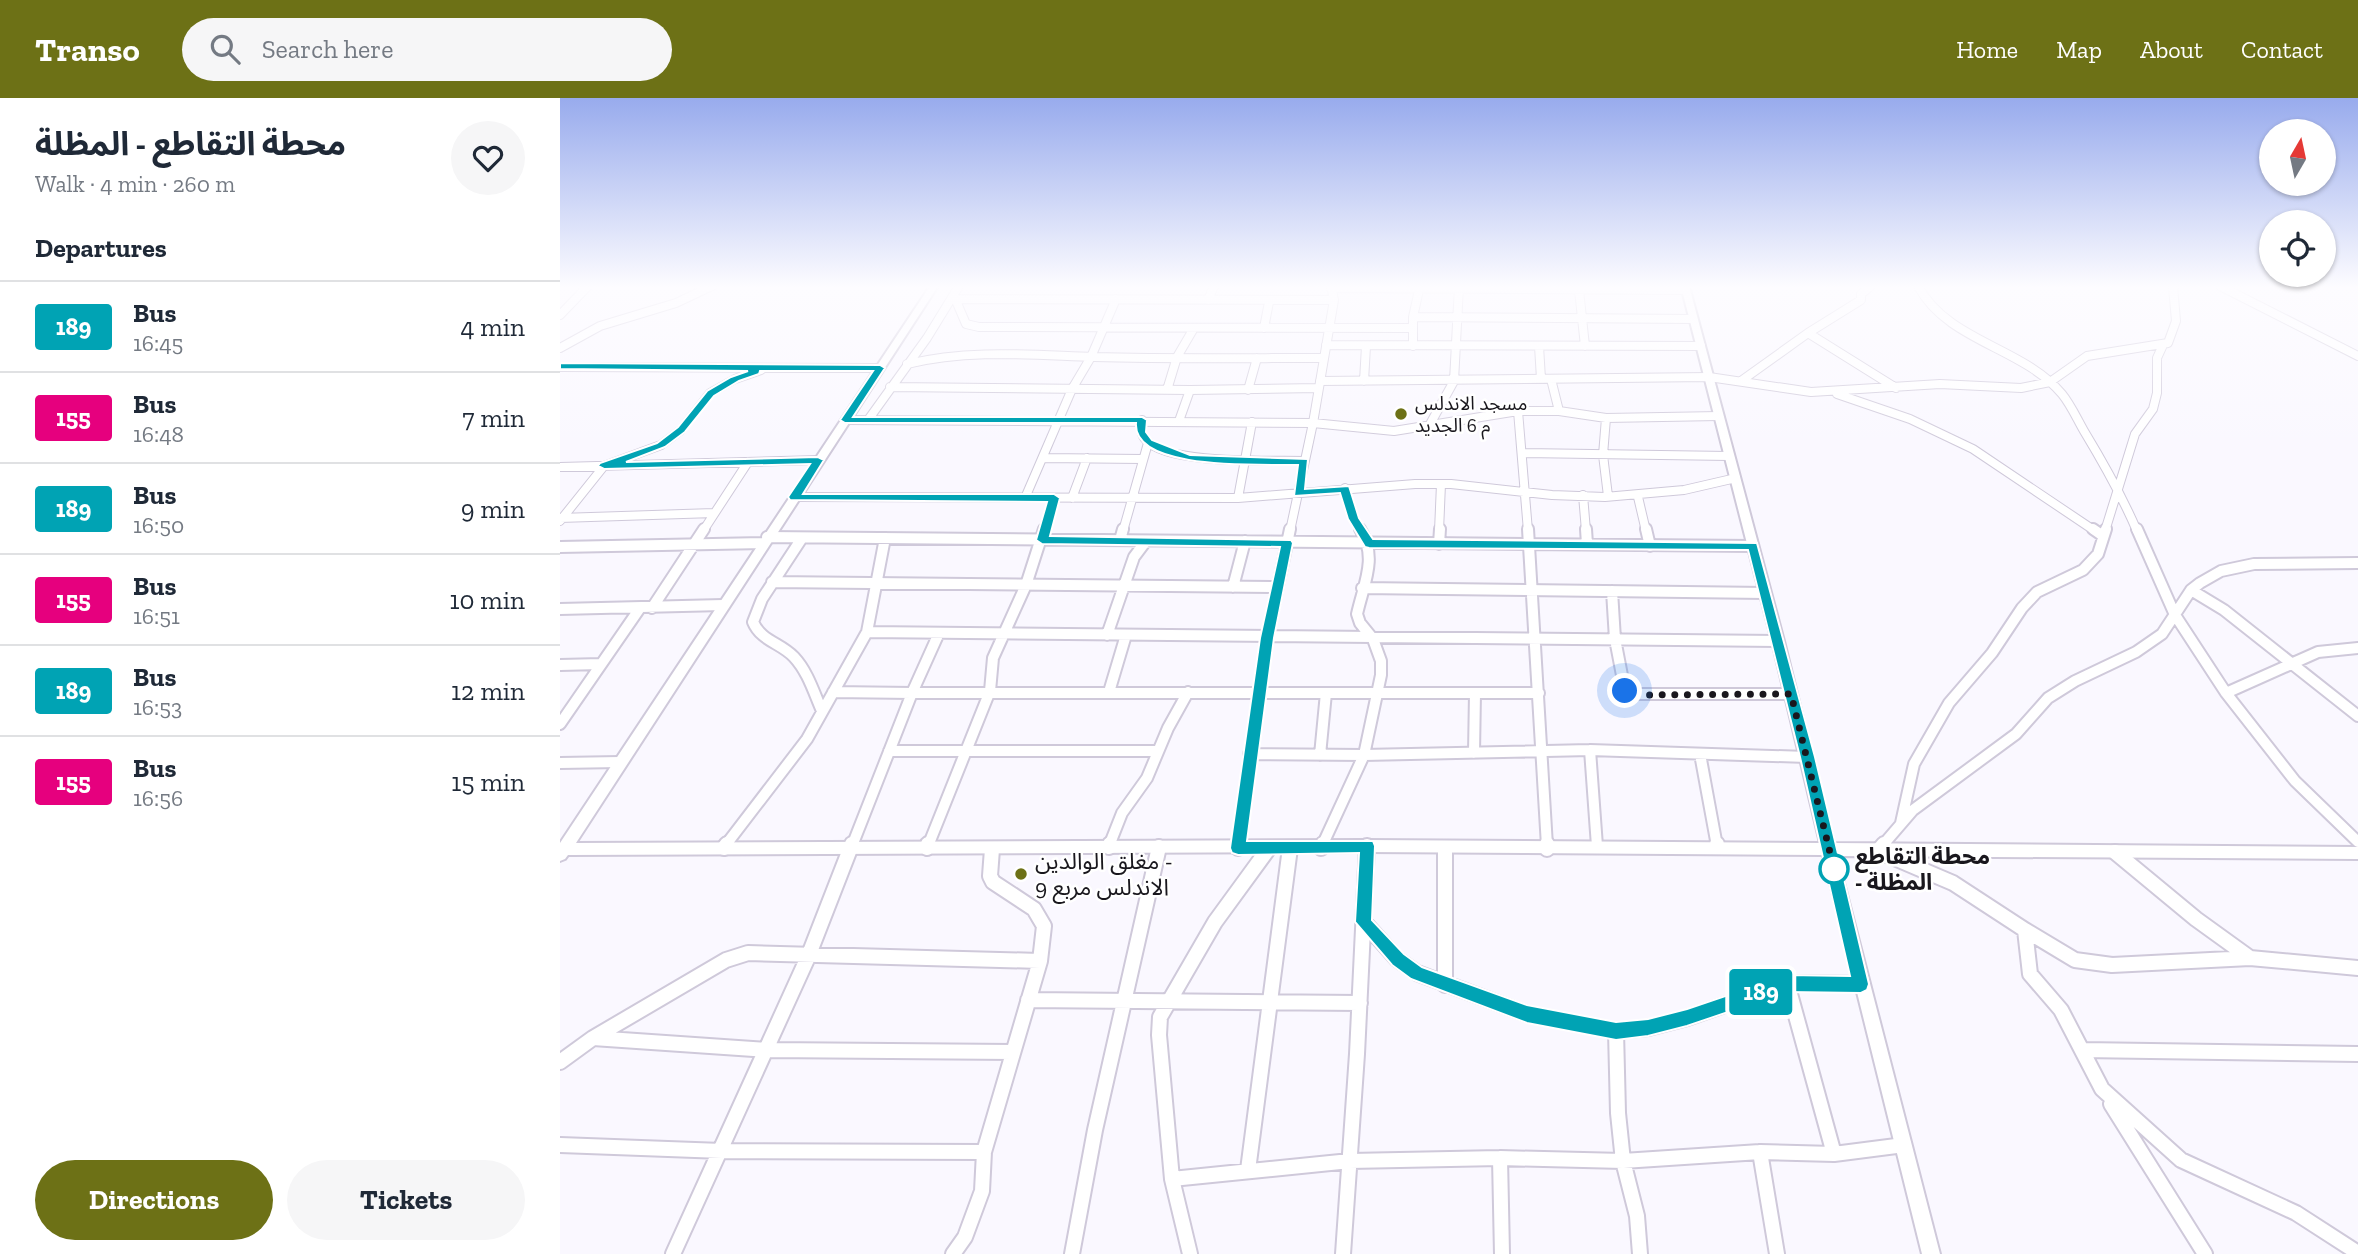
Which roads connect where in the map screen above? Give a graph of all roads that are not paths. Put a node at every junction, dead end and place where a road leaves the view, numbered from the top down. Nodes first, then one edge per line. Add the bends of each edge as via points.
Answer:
1 (898, 340) edge
2 (926, 340) edge
3 (1098, 340) edge
4 (1187, 340) edge
5 (1327, 340) edge
6 (1413, 340) edge
7 (1456, 340) edge
8 (1584, 340) edge
9 (1699, 340) edge
10 (1799, 340) edge
11 (1819, 340) edge
12 (1982, 340) edge
13 (2170, 340) edge
14 (2328, 340) edge
15 (1326, 345) junction
16 (2163, 345) junction
17 (1366, 346) junction
18 (1413, 346) junction
19 (1456, 346) junction
20 (1539, 346) junction
21 (1585, 346) junction
22 (1701, 346) junction
23 (2340, 346) junction
24 (2358, 350) edge
25 (2358, 356) edge
26 (1091, 357) junction
27 (1177, 357) junction
28 (1257, 358) junction
29 (1324, 358) junction
30 (907, 364) junction
31 (560, 366) edge
32 (768, 367) junction
33 (880, 368) junction
34 (1710, 377) junction
35 (1541, 379) junction
36 (1551, 379) junction
37 (1364, 381) junction
38 (1454, 382) junction
39 (1741, 382) junction
40 (2050, 382) junction
41 (1319, 385) junction
42 (890, 387) junction
43 (1896, 388) junction
44 (1072, 389) junction
45 (1167, 390) junction
46 (1190, 390) junction
47 (1248, 390) junction
48 (1831, 392) junction
49 (1518, 411) junction
50 (1559, 411) junction
51 (1719, 416) junction
52 (1606, 418) junction
53 (845, 420) junction
54 (1142, 420) junction
55 (868, 421) junction
56 (1060, 421) junction
57 (1179, 421) junction
58 (1252, 422) junction
59 (1313, 423) junction
60 (1429, 426) junction
61 (1148, 443) junction
62 (1522, 453) junction
63 (1603, 455) junction
64 (1729, 456) junction
65 (1043, 458) junction
66 (1087, 458) junction
67 (1143, 459) junction
68 (1245, 459) junction
69 (818, 460) junction
70 (1304, 461) junction
71 (748, 462) junction
72 (604, 466) junction
73 (560, 467) edge
74 (1736, 478) junction
75 (1441, 484) junction
76 (2119, 487) junction
77 (1345, 488) junction
78 (1298, 493) junction
79 (1526, 493) junction
80 (1583, 495) junction
81 (1608, 496) junction
82 (794, 497) junction
83 (1133, 497) junction
84 (1638, 497) junction
85 (1025, 498) junction
86 (1054, 498) junction
87 (1072, 498) junction
88 (1238, 498) junction
89 (714, 513) junction
90 (561, 519) edge
91 (2102, 536) junction
92 (802, 538) junction
93 (885, 538) junction
94 (766, 540) junction
95 (1042, 540) junction
96 (1120, 540) junction
97 (1146, 541) junction
98 (1245, 541) junction
99 (1287, 543) junction
100 (694, 544) junction
101 (1369, 544) junction
102 (1439, 544) junction
103 (1587, 544) junction
104 (1528, 545) junction
105 (1650, 546) junction
106 (1753, 546) junction
107 (560, 547) edge
108 (2358, 563) edge
109 (772, 582) junction
110 (875, 583) junction
111 (1026, 584) junction
112 (1122, 586) junction
113 (1233, 587) junction
114 (1277, 587) junction
115 (1362, 589) junction
116 (1532, 590) junction
117 (2191, 590) junction
118 (1612, 591) junction
119 (1765, 593) junction
120 (723, 605) junction
121 (640, 608) junction
122 (652, 608) junction
123 (560, 609) edge
124 (2175, 615) junction
125 (867, 632) junction
126 (939, 633) junction
127 (1003, 633) junction
128 (1107, 635) junction
129 (1126, 635) junction
130 (1267, 638) junction
131 (1373, 639) junction
132 (1536, 639) junction
133 (1615, 639) junction
134 (1779, 641) junction
135 (2358, 648) edge
136 (601, 664) junction
137 (2294, 664) junction
138 (560, 665) edge
139 (990, 691) junction
140 (833, 692) junction
141 (1109, 692) junction
142 (1188, 692) junction
143 (912, 693) junction
144 (1261, 693) junction
145 (1326, 693) junction
146 (1377, 693) junction
147 (1475, 693) junction
148 (1539, 693) junction
149 (2226, 693) junction
150 (1791, 694) junction
151 (822, 711) junction
152 (2358, 716) edge
153 (560, 724) edge
154 (966, 749) junction
155 (1590, 750) junction
156 (889, 751) junction
157 (1158, 751) junction
158 (1541, 752) junction
159 (1475, 753) junction
160 (1249, 754) junction
161 (1700, 754) junction
162 (1320, 755) junction
163 (1364, 755) junction
164 (1807, 757) junction
165 (620, 762) junction
166 (560, 763) edge
167 (1901, 824) junction
168 (2358, 842) edge
169 (1367, 846) junction
170 (1109, 847) junction
171 (1159, 847) junction
172 (1597, 847) junction
173 (724, 848) junction
174 (851, 848) junction
175 (927, 848) junction
176 (1238, 848) junction
177 (1269, 848) junction
178 (1290, 848) junction
179 (1321, 848) junction
180 (1445, 848) junction
181 (1717, 848) junction
182 (992, 849) junction
183 (1547, 849) junction
184 (1830, 850) junction
185 (561, 851) edge
186 (1878, 851) junction
187 (2115, 852) junction
188 (2358, 853) edge
189 (1363, 922) junction
190 (2025, 930) junction
191 (808, 957) junction
192 (2250, 958) junction
193 (1040, 961) junction
194 (2358, 968) edge
195 (1787, 983) junction
196 (1861, 984) junction
197 (1445, 985) junction
198 (1028, 1000) junction
199 (1168, 1000) junction
200 (1125, 1001) junction
201 (1269, 1002) junction
202 (1360, 1003) junction
203 (1616, 1031) junction
204 (593, 1038) junction
205 (768, 1050) junction
206 (2082, 1050) junction
207 (1013, 1052) junction
208 (2358, 1054) edge
209 (560, 1062) edge
210 (2102, 1089) junction
211 (560, 1144) edge
212 (1904, 1145) junction
213 (722, 1151) junction
214 (984, 1152) junction
215 (1760, 1152) junction
216 (1834, 1154) junction
217 (1500, 1158) junction
218 (1350, 1161) junction
219 (1623, 1161) junction
220 (1248, 1170) junction
221 (1172, 1179) junction
222 (2358, 1253) edge
223 (673, 1254) edge
224 (953, 1254) edge
225 (1072, 1254) edge
226 (1190, 1254) edge
227 (1343, 1254) edge
228 (1502, 1254) edge
229 (1640, 1254) edge
230 (1777, 1254) edge
231 (1931, 1254) edge
232 (2205, 1254) edge

1 - 33 street
2 - 30 street
3 - 26 street
4 - 27 street
5 - 15 street
6 - 18 street
7 - 19 street
8 - 21 street
9 - 22 street
10 - 39 street
11 - 43 street
12 - 40 street
13 - 16 street
14 - 23 street
15 - 17 street
15 - 29 street
16 - 40 street via 2087,356
16 - 76 street via 2157,358 2153,409 2135,434
17 - 18 street
17 - 37 street
18 - 19 street
19 - 20 street
19 - 38 street
20 - 21 street
20 - 35 street
21 - 22 street
22 - 34 street
23 - 24 street
23 - 25 street
26 - 27 street
26 - 30 street via 1053,353 943,356
26 - 44 street
27 - 28 street
27 - 45 street
28 - 29 street
28 - 47 street
29 - 41 street
30 - 42 street
31 - 32 street
32 - 33 street
32 - 72 street via 710,393 681,430 661,445
33 - 53 street
34 - 36 street
34 - 39 street
34 - 51 street
35 - 36 street
35 - 38 street
36 - 50 street
37 - 38 street
37 - 41 street
38 - 60 street
39 - 48 street
40 - 43 street via 2021,388 1940,384
40 - 76 street via 2067,400
41 - 47 street
41 - 59 street
42 - 44 street
42 - 55 street
43 - 48 street
44 - 45 street
44 - 56 street
45 - 46 street
46 - 47 street
46 - 57 street
48 - 91 street via 1910,419 1973,449
49 - 50 street
49 - 60 street
49 - 62 street
50 - 52 street
51 - 52 street
51 - 64 street
52 - 63 street
53 - 55 street
53 - 69 street
54 - 56 street
54 - 57 street
54 - 61 street via 1141,433
55 - 56 street
56 - 65 street
57 - 58 street
58 - 59 street
58 - 68 street
59 - 60 street via 1394,431
59 - 70 street
61 - 67 street
61 - 68 street via 1189,458
62 - 63 street
62 - 79 street
63 - 64 street
63 - 81 street
64 - 74 street
65 - 66 street
65 - 85 street
66 - 67 street
66 - 87 street
67 - 83 street
68 - 70 street
68 - 88 street
69 - 71 street
69 - 82 street
70 - 78 street
71 - 72 street
71 - 89 street
72 - 73 street
72 - 90 street
74 - 84 street via 1693,490
74 - 106 street
75 - 77 street
75 - 79 street
75 - 102 street
76 - 91 street
76 - 124 street
77 - 78 street
77 - 101 street via 1353,519
78 - 88 street
78 - 99 street
79 - 80 street
79 - 104 street
80 - 81 street
80 - 103 street
81 - 84 street
82 - 85 street
82 - 94 street
83 - 87 street
83 - 88 street
83 - 96 street
84 - 105 street
85 - 86 street
86 - 87 street
86 - 95 street
89 - 90 street
89 - 100 street
91 - 167 street via 2098,554 2083,570 2037,592 2022,608 1992,653 1949,703 1914,764
92 - 93 street
92 - 94 street
92 - 109 street
93 - 95 street
93 - 110 street
94 - 100 street
94 - 120 street
95 - 96 street
95 - 111 street
96 - 97 street
97 - 98 street
97 - 112 street
98 - 99 street
98 - 113 street
99 - 101 street
99 - 114 street
100 - 107 street
100 - 122 street
101 - 102 street
101 - 115 street
102 - 104 street
103 - 104 street
103 - 105 street
104 - 116 street
105 - 106 street
106 - 119 street
108 - 117 street via 2254,564 2221,571
109 - 110 street
109 - 151 street via 754,615 754,628 794,657
110 - 111 street
110 - 125 street
111 - 112 street
111 - 127 street
112 - 113 street
112 - 128 street
113 - 114 street
114 - 130 street
115 - 116 street
115 - 131 street via 1357,614
116 - 118 street
116 - 132 street
117 - 124 street
117 - 137 street
118 - 119 street
118 - 133 street
119 - 134 street
120 - 122 street
120 - 165 street
121 - 122 street
121 - 123 street
121 - 136 street
124 - 149 street
124 - 167 street via 2162,634 2136,652 2048,698 2016,734 1913,810
125 - 126 street
125 - 140 street
126 - 127 street
126 - 143 street
127 - 128 street
127 - 139 street via 993,658
128 - 129 street
129 - 130 street
129 - 141 street
130 - 131 street
130 - 144 street
131 - 132 street
131 - 146 street via 1381,661
132 - 133 street
132 - 148 street
133 - 134 street
133 - 150 street via 1625,691 1630,694
134 - 150 street
135 - 137 street via 2318,652
136 - 138 street
136 - 153 street
137 - 149 street
137 - 152 street
139 - 141 street
139 - 143 street
139 - 154 street
140 - 143 street
140 - 151 street
141 - 142 street
142 - 144 street
142 - 157 street
143 - 156 street
144 - 145 street
144 - 160 street
145 - 146 street
145 - 162 street
146 - 147 street
146 - 163 street
147 - 148 street
147 - 159 street
148 - 158 street
149 - 168 street via 2295,781
150 - 164 street
151 - 173 street via 789,765
154 - 156 street
154 - 157 street
154 - 175 street
155 - 158 street
155 - 161 street
155 - 172 street
156 - 174 street
157 - 170 street via 1142,788 1122,813
158 - 159 street
158 - 183 street
159 - 163 street
160 - 162 street
160 - 176 street
161 - 164 street
161 - 181 street
162 - 163 street
163 - 179 street
164 - 184 street
165 - 166 street
165 - 185 street
167 - 186 street
169 - 179 street
169 - 180 street
169 - 189 street
170 - 171 street
170 - 182 street
171 - 176 street
171 - 200 street
172 - 181 street
172 - 183 street
173 - 174 street
173 - 185 street
174 - 175 street
174 - 191 street
175 - 182 street
176 - 177 street
177 - 178 street
177 - 199 street via 1215,922
178 - 179 street
178 - 201 street
180 - 183 street
180 - 197 street
181 - 184 street
182 - 193 street via 993,882 1034,909 1044,926
184 - 186 street
184 - 196 street
186 - 187 street
186 - 190 street via 1954,883
187 - 188 street
187 - 192 street
189 - 197 street via 1398,959
189 - 202 street
190 - 192 street via 2076,960 2112,965
190 - 206 street via 2031,974 2062,1010
191 - 193 street
191 - 204 street via 735,956
191 - 205 street
192 - 194 street
193 - 198 street
195 - 196 street
195 - 203 street via 1648,1028
195 - 216 street
196 - 212 street
197 - 203 street via 1527,1014
198 - 200 street
198 - 207 street
199 - 200 street
199 - 201 street
199 - 221 street via 1160,1017 1159,1035
200 - 225 street
201 - 202 street
201 - 220 street
202 - 218 street
203 - 219 street
204 - 205 street
204 - 209 street
205 - 207 street
205 - 213 street
206 - 208 street
206 - 210 street
207 - 214 street
210 - 222 street via 2181,1160 2296,1213
210 - 232 street
211 - 213 street
212 - 216 street
212 - 231 street
213 - 214 street
213 - 223 street
214 - 224 street via 982,1192 965,1237
215 - 216 street
215 - 219 street
215 - 230 street
217 - 218 street
217 - 219 street
217 - 228 street
218 - 220 street
218 - 227 street
219 - 229 street via 1637,1216
220 - 221 street
221 - 226 street

